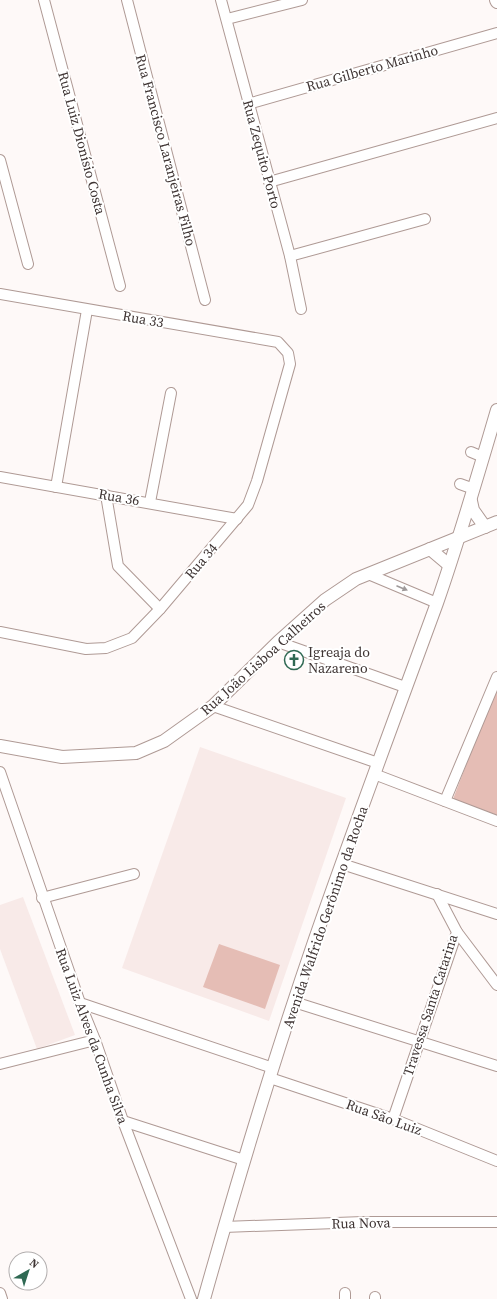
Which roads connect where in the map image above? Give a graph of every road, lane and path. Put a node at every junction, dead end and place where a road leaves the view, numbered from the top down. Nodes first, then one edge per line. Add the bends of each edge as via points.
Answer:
1 (44, 0) edge
2 (127, 0) edge
3 (221, 0) edge
4 (302, 0) edge
5 (227, 19) junction
6 (497, 33) edge
7 (248, 104) junction
8 (497, 118) edge
9 (0, 160) edge
10 (269, 182) junction
11 (425, 219) dead end
12 (290, 256) junction
13 (28, 264) dead end
14 (120, 286) dead end
15 (0, 294) edge
16 (205, 300) dead end
17 (301, 309) dead end
18 (87, 310) junction
19 (285, 347) joint
20 (171, 393) dead end
21 (497, 410) edge
22 (471, 452) dead end
23 (483, 457) junction
24 (0, 477) edge
25 (460, 484) dead end
26 (56, 487) junction
27 (106, 495) junction
28 (472, 495) junction
29 (150, 502) junction
30 (237, 519) junction
31 (497, 522) edge
32 (485, 527) junction
33 (458, 539) junction
34 (430, 549) junction
35 (449, 565) junction
36 (368, 574) junction
37 (437, 603) junction
38 (160, 609) junction
39 (0, 632) edge
40 (278, 642) junction
41 (497, 677) edge
42 (405, 687) junction
43 (213, 706) junction
44 (0, 746) edge
45 (376, 768) junction
46 (0, 772) edge
47 (445, 801) junction
48 (497, 821) edge
49 (342, 864) junction
50 (134, 874) dead end
51 (437, 894) junction
52 (42, 898) junction
53 (497, 914) edge
54 (457, 932) junction
55 (497, 984) edge
56 (294, 1002) junction
57 (80, 1004) junction
58 (95, 1040) junction
59 (418, 1042) junction
60 (0, 1064) edge
61 (497, 1066) edge
62 (272, 1073) junction
63 (393, 1119) junction
64 (123, 1121) junction
65 (244, 1160) junction
66 (497, 1161) edge
67 (497, 1222) edge
68 (224, 1227) junction
69 (0, 1293) edge
70 (2, 1299) edge
71 (191, 1299) edge
72 (204, 1299) edge

1 - 14 street, Rua Luiz Dionísio Costa
2 - 16 street, Rua Francisco Laranjeiras Filho
3 - 5 street, Rua Zequito Porto
4 - 5 street
5 - 7 street, Rua Zequito Porto
6 - 7 street, Rua Gilberto Marinho
7 - 10 street, Rua Zequito Porto
8 - 10 street
9 - 13 street
10 - 12 street, Rua Zequito Porto
11 - 12 street
12 - 17 street, Rua Zequito Porto
15 - 18 street, Rua 33
18 - 19 street, Rua 33 via 278,342
18 - 26 street
19 - 30 street, Rua 34 via 290,364 257,481 248,505
20 - 29 street
21 - 23 street, Avenida Walfrido Gerônimo da Rocha
22 - 23 street
23 - 28 street, Avenida Walfrido Gerônimo da Rocha
24 - 26 street, Rua 36
25 - 28 street
26 - 27 street, Rua 36
27 - 29 street, Rua 36
27 - 38 street via 118,566
28 - 32 street via 473,510
28 - 33 street, Avenida Walfrido Gerônimo da Rocha
29 - 30 street, Rua 36
30 - 38 street, Rua 34
31 - 32 street, Rua João Lisboa Calheiros
32 - 33 street, Rua João Lisboa Calheiros
33 - 34 street, Rua João Lisboa Calheiros
33 - 35 street, Avenida Walfrido Gerônimo da Rocha
34 - 35 street
34 - 36 street, Rua João Lisboa Calheiros
35 - 37 street, Avenida Walfrido Gerônimo da Rocha
36 -> 37 street
36 - 40 street, Rua João Lisboa Calheiros via 356,579 326,600
37 - 42 street, Avenida Walfrido Gerônimo da Rocha
38 - 39 street, Rua 34 via 132,638 106,648 86,649
40 - 42 street
40 - 43 street, Rua João Lisboa Calheiros
41 - 47 street
42 - 45 street, Avenida Walfrido Gerônimo da Rocha
43 - 44 street, Rua João Lisboa Calheiros via 164,741 136,753 62,757
43 - 45 street
45 - 47 street
45 - 49 street, Avenida Walfrido Gerônimo da Rocha
46 - 52 street, Rua Luiz Alves da Cunha Silva
47 - 48 street
49 - 51 street
49 - 56 street, Avenida Walfrido Gerônimo da Rocha
50 - 52 street
51 - 53 street
51 - 54 street, Travessa Santa Catarina
52 - 57 street, Rua Luiz Alves da Cunha Silva
54 - 55 street
54 - 59 street, Travessa Santa Catarina
56 - 59 street
56 - 62 street, Avenida Walfrido Gerônimo da Rocha
57 - 58 street, Rua Luiz Alves da Cunha Silva
57 - 62 street, Rua São Luiz
58 - 60 street
58 - 64 street, Rua Luiz Alves da Cunha Silva
59 - 61 street
59 - 63 street, Travessa Santa Catarina
62 - 63 street, Rua São Luiz
62 - 65 street, Avenida Walfrido Gerônimo da Rocha
63 - 66 street, Rua São Luiz
64 - 65 street
64 - 71 street, Rua Luiz Alves da Cunha Silva
65 - 68 street, Avenida Walfrido Gerônimo da Rocha
67 - 68 street, Rua Nova via 363,1222
68 - 72 street, Avenida Walfrido Gerônimo da Rocha
69 - 70 street

